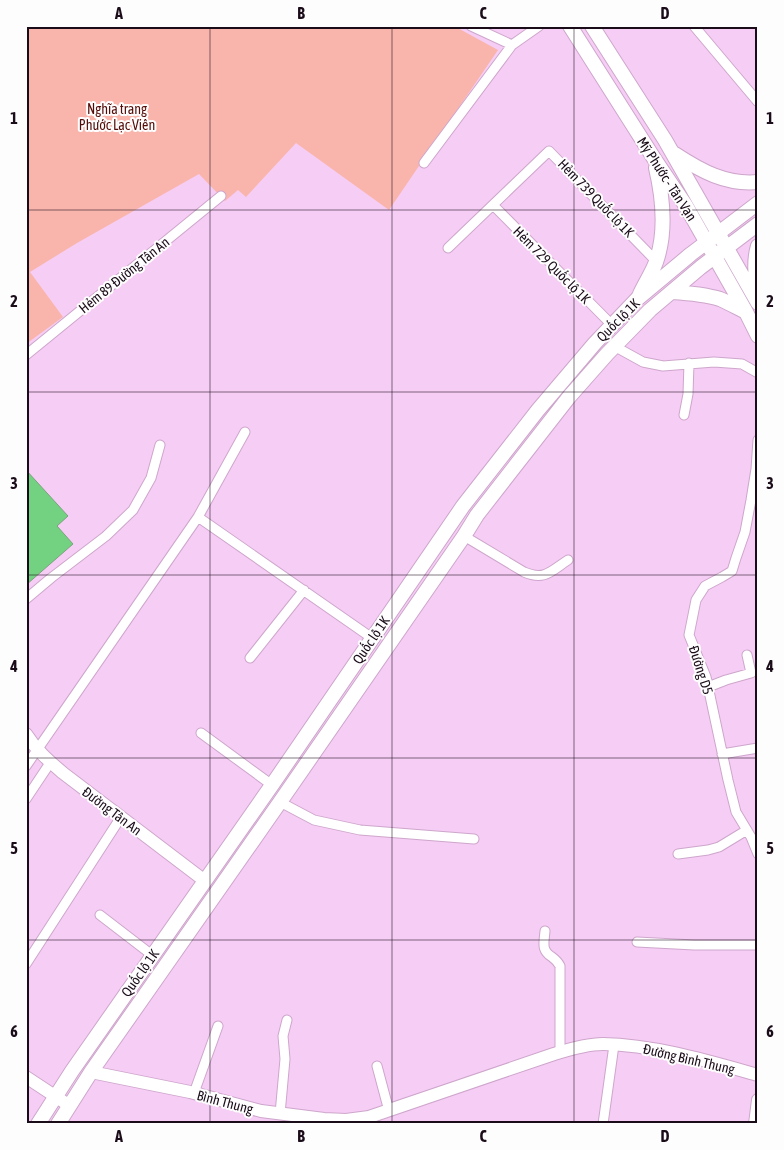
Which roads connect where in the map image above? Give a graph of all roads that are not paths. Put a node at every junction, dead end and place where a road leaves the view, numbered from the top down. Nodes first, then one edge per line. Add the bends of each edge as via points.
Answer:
1 (471, 26) edge
2 (539, 26) edge
3 (570, 26) edge
4 (592, 26) edge
5 (694, 26) edge
6 (512, 45) junction
7 (758, 102) edge
8 (672, 152) junction
9 (655, 160) junction
10 (424, 163) dead end
11 (758, 182) edge
12 (221, 196) dead end
13 (758, 203) edge
14 (493, 205) junction
15 (758, 224) edge
16 (718, 233) junction
17 (707, 243) junction
18 (758, 246) edge
19 (448, 248) dead end
20 (727, 248) junction
21 (715, 257) junction
22 (656, 261) junction
23 (672, 292) junction
24 (758, 296) edge
25 (637, 299) junction
26 (758, 302) edge
27 (746, 312) junction
28 (612, 325) junction
29 (758, 336) edge
30 (614, 346) junction
31 (26, 355) edge
32 (689, 363) junction
33 (758, 373) edge
34 (684, 415) dead end
35 (245, 432) dead end
36 (758, 440) edge
37 (160, 445) dead end
38 (198, 516) junction
39 (464, 536) junction
40 (568, 560) dead end
41 (304, 590) junction
42 (26, 600) edge
43 (372, 638) junction
44 (747, 655) dead end
45 (250, 658) dead end
46 (755, 673) edge
47 (708, 687) junction
48 (201, 733) dead end
49 (26, 734) edge
50 (758, 748) edge
51 (37, 750) junction
52 (722, 754) junction
53 (50, 763) junction
54 (26, 766) edge
55 (272, 785) junction
56 (26, 799) edge
57 (280, 802) junction
58 (121, 817) junction
59 (747, 830) junction
60 (474, 839) dead end
61 (678, 854) dead end
62 (758, 854) edge
63 (204, 881) junction
64 (218, 892) junction
65 (100, 915) dead end
66 (545, 931) dead end
67 (637, 942) dead end
68 (758, 945) edge
69 (152, 954) junction
70 (26, 964) edge
71 (287, 1020) dead end
72 (218, 1026) dead end
73 (614, 1045) junction
74 (560, 1052) junction
75 (377, 1066) dead end
76 (72, 1071) junction
77 (91, 1072) junction
78 (758, 1075) edge
79 (26, 1077) edge
80 (194, 1093) junction
81 (56, 1096) junction
82 (758, 1100) edge
83 (70, 1106) junction
84 (389, 1111) junction
85 (280, 1114) junction
86 (38, 1124) edge
87 (58, 1124) edge
88 (603, 1124) edge
89 (755, 1124) edge

1 - 6 street
2 - 6 street
3 - 9 main road, Mỹ Phước - Tân Vạn
4 - 8 main road, Mỹ Phước - Tân Vạn
5 - 7 street
6 - 10 street
8 - 11 main road via 708,174 727,181
8 - 16 main road, Mỹ Phước - Tân Vạn
9 - 17 main road, Mỹ Phước - Tân Vạn
9 - 22 main road via 662,207
12 - 31 street, Hẻm 89 Đường Tân An
13 - 16 main road, Quốc lộ 1K
14 - 19 street, Hẻm 739 Quốc lộ 1K
14 - 22 street, Hẻm 739 Quốc lộ 1K via 549,150
14 - 28 street, Hẻm 729 Quốc lộ 1K
15 - 20 main road, Quốc lộ 1K
16 - 17 main road, Quốc lộ 1K
16 - 20 main road, Mỹ Phước - Tân Vạn
17 - 21 main road, Mỹ Phước - Tân Vạn
17 - 25 main road, Quốc lộ 1K
18 - 24 main road via 755,276
20 - 21 main road, Quốc lộ 1K
20 - 26 main road, Mỹ Phước - Tân Vạn
21 - 23 main road, Quốc lộ 1K
21 - 27 main road, Mỹ Phước - Tân Vạn
22 - 25 main road
23 - 27 main road via 721,300
23 - 30 main road, Quốc lộ 1K
25 - 28 main road, Quốc lộ 1K
27 - 29 main road, Mỹ Phước - Tân Vạn
28 - 43 main road, Quốc lộ 1K via 560,383 463,506
30 - 32 street via 643,362 663,366
30 - 39 main road, Quốc lộ 1K via 569,397
32 - 33 street via 742,364
32 - 34 street
35 - 38 street
36 - 47 street, Đường D5 via 745,532 732,571 705,586 696,600 689,635
37 - 42 street via 151,478 133,510 106,536
38 - 41 street
38 - 51 street
39 - 40 street via 533,576 542,576
39 - 57 main road, Quốc lộ 1K
41 - 43 street
41 - 45 street
43 - 55 main road, Quốc lộ 1K
44 - 46 street
46 - 47 street
47 - 52 street, Đường D5
48 - 55 street
49 - 51 street, Đường Tân An
50 - 52 street
51 - 53 street, Đường Tân An
51 - 54 street
52 - 59 street, Đường D5 via 736,812
53 - 56 street
53 - 58 street, Đường Tân An
55 - 63 main road, Quốc lộ 1K
57 - 60 street via 314,820 360,830
57 - 64 main road, Quốc lộ 1K
58 - 63 street, Đường Tân An
58 - 70 street
59 - 61 street via 719,847
59 - 62 street, Đường D5
63 - 64 main road
63 - 69 main road, Quốc lộ 1K
64 - 77 main road, Quốc lộ 1K
65 - 69 street
66 - 74 street via 544,950 560,966
67 - 68 street
69 - 76 main road, Quốc lộ 1K
71 - 85 street via 282,1036 285,1059
72 - 80 street
73 - 74 street, Đường Bình Thung via 578,1047
73 - 78 street, Đường Bình Thung via 651,1048
73 - 88 street
74 - 84 street, Bình Thung
75 - 84 street
76 - 77 main road
76 - 81 main road, Quốc lộ 1K
77 - 80 street, Bình Thung
77 - 83 main road, Quốc lộ 1K
79 - 81 street
80 - 85 street, Bình Thung
81 - 83 street
81 - 86 main road, Quốc lộ 1K
82 - 89 street
83 - 87 main road, Quốc lộ 1K
84 - 85 street, Bình Thung via 346,1120

